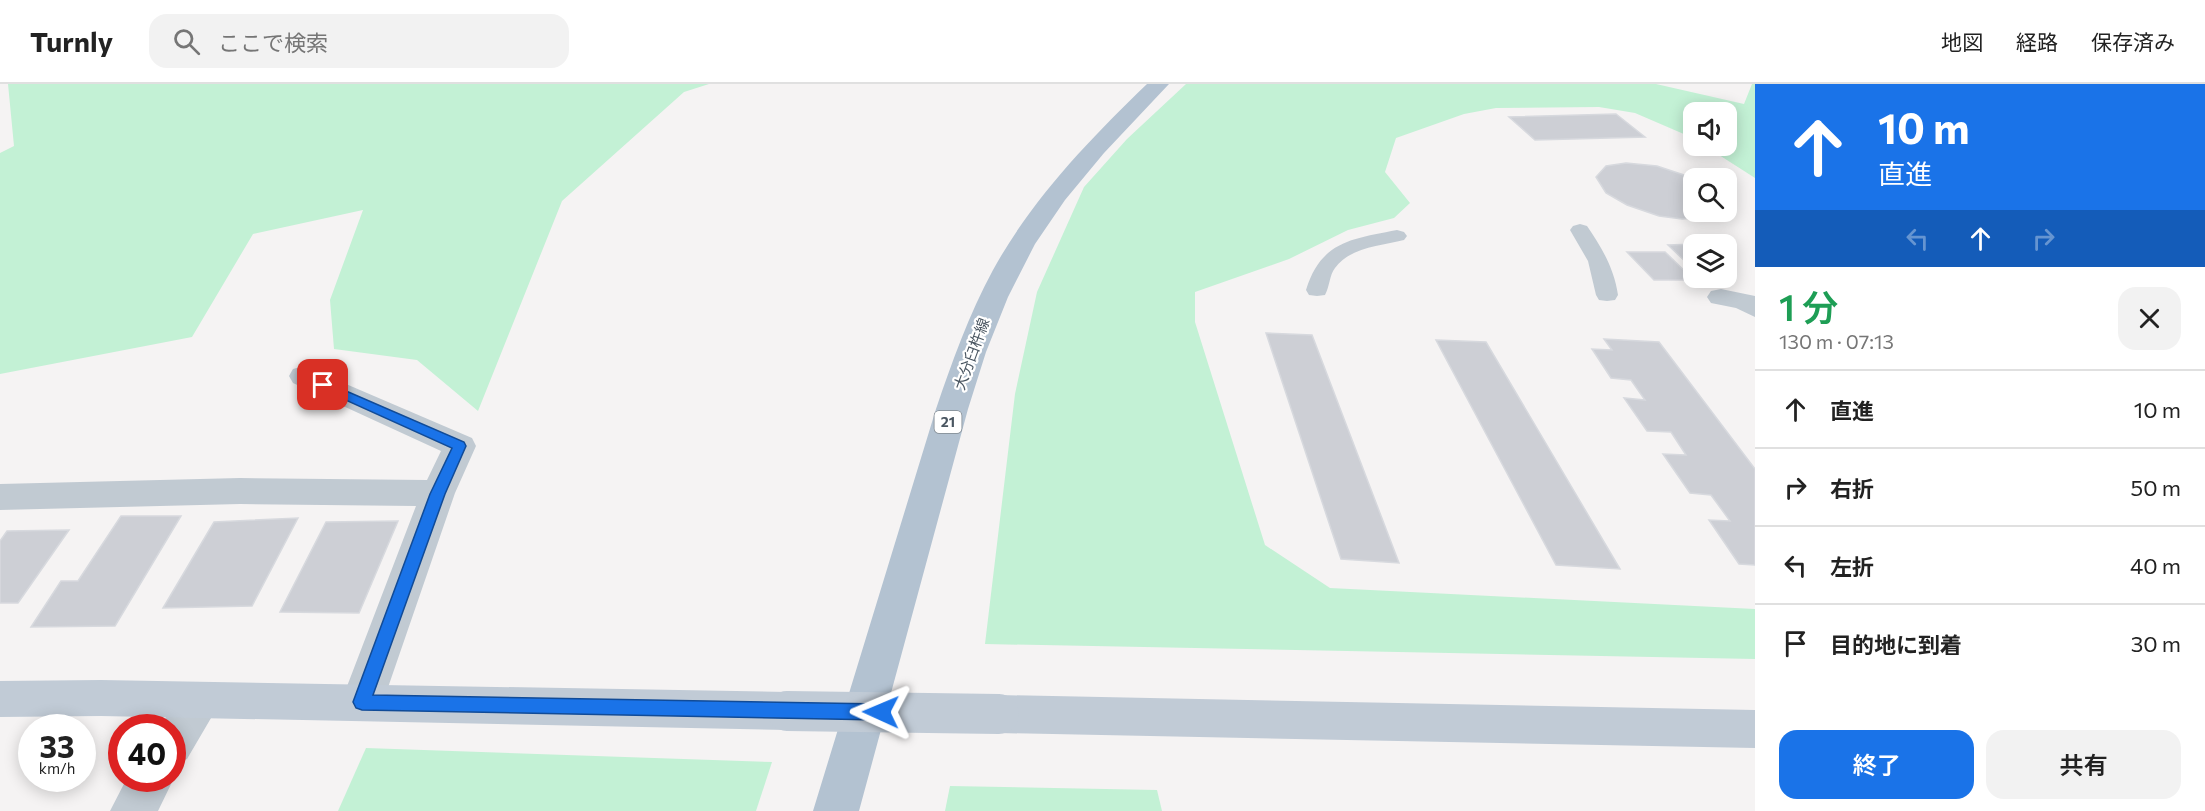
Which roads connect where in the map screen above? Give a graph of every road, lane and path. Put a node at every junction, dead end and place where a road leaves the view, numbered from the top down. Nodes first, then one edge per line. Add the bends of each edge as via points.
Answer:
1 (1159, 84) edge
2 (1580, 230) dead end
3 (1397, 236) dead end
4 (1317, 290) dead end
5 (1607, 295) dead end
6 (1721, 297) dead end
7 (1755, 308) edge
8 (304, 376) dead end
9 (438, 494) junction
10 (0, 497) edge
11 (0, 699) edge
12 (200, 701) junction
13 (362, 702) junction
14 (186, 723) edge
15 (1755, 729) edge
16 (144, 792) edge
17 (133, 811) edge
18 (836, 811) edge

1 - 18 main road, 大分臼杵線 / 21 via 1086,159 1041,216 1008,268 986,315 944,435
2 - 5 lane via 1605,275
3 - 4 lane via 1362,244 1331,259 1322,271
6 - 7 street via 1744,301
8 - 9 street via 460,446
9 - 10 street via 240,491
9 - 13 street
11 - 12 street
12 - 13 street
12 - 14 street
13 - 15 street, bridge
16 - 17 street

